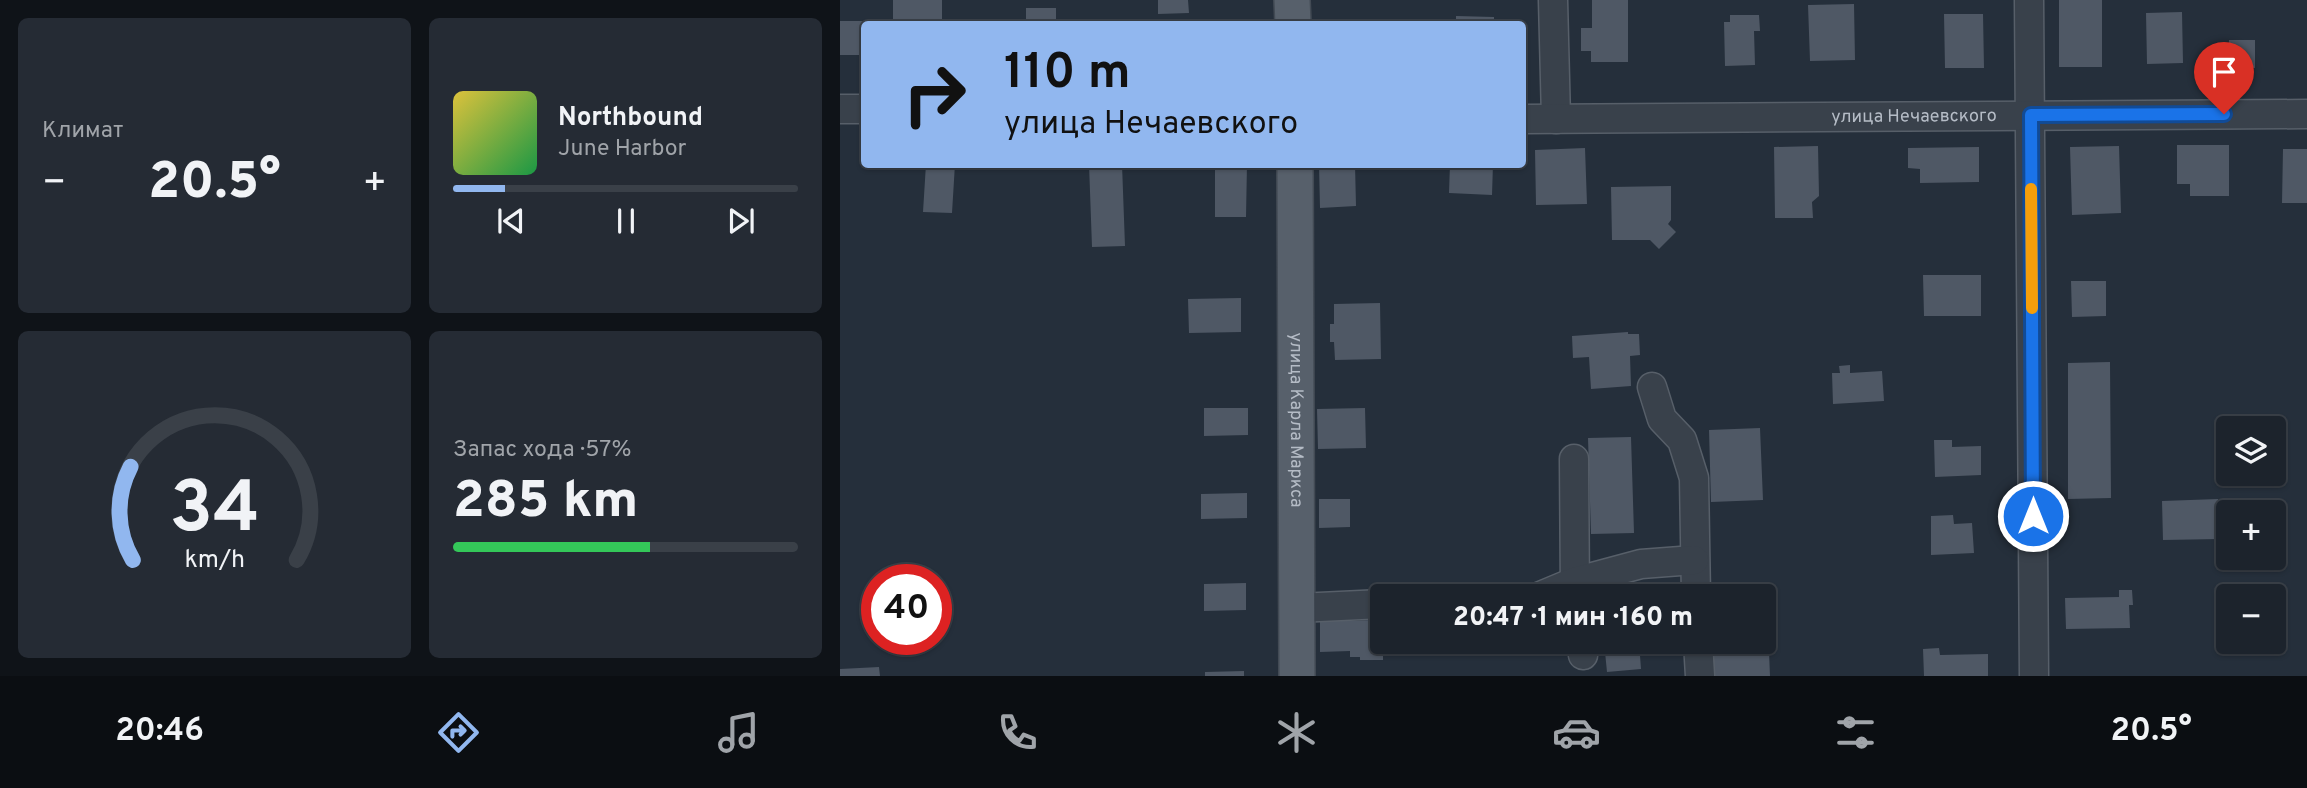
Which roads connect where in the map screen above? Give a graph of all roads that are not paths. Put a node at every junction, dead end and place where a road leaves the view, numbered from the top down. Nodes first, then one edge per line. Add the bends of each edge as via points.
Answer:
1 (1293, 0) edge
2 (1553, 0) edge
3 (2029, 0) edge
4 (1293, 21) edge
5 (840, 109) edge
6 (861, 109) edge
7 (2307, 114) edge
8 (2031, 115) junction
9 (1526, 119) edge
10 (1556, 119) junction
11 (1294, 168) edge
12 (1653, 387) dead end
13 (1574, 459) dead end
14 (1694, 560) junction
15 (1574, 584) edge
16 (1587, 584) edge
17 (1695, 584) edge
18 (1370, 605) edge
19 (1298, 608) junction
20 (1699, 654) edge
21 (1297, 676) edge
22 (1700, 676) edge
23 (2034, 676) edge

1 - 4 main road
2 - 10 street
3 - 8 street
5 - 6 street
7 - 8 street, улица Нечаевского
8 - 10 street, улица Нечаевского
8 - 23 street
9 - 10 street, улица Нечаевского
11 - 19 main road, улица Карла Маркса
12 - 14 street via 1662,419 1682,440 1695,478
13 - 15 street
14 - 16 street via 1640,564
14 - 17 street
18 - 19 street
19 - 21 main road, улица Карла Маркса
20 - 22 street

